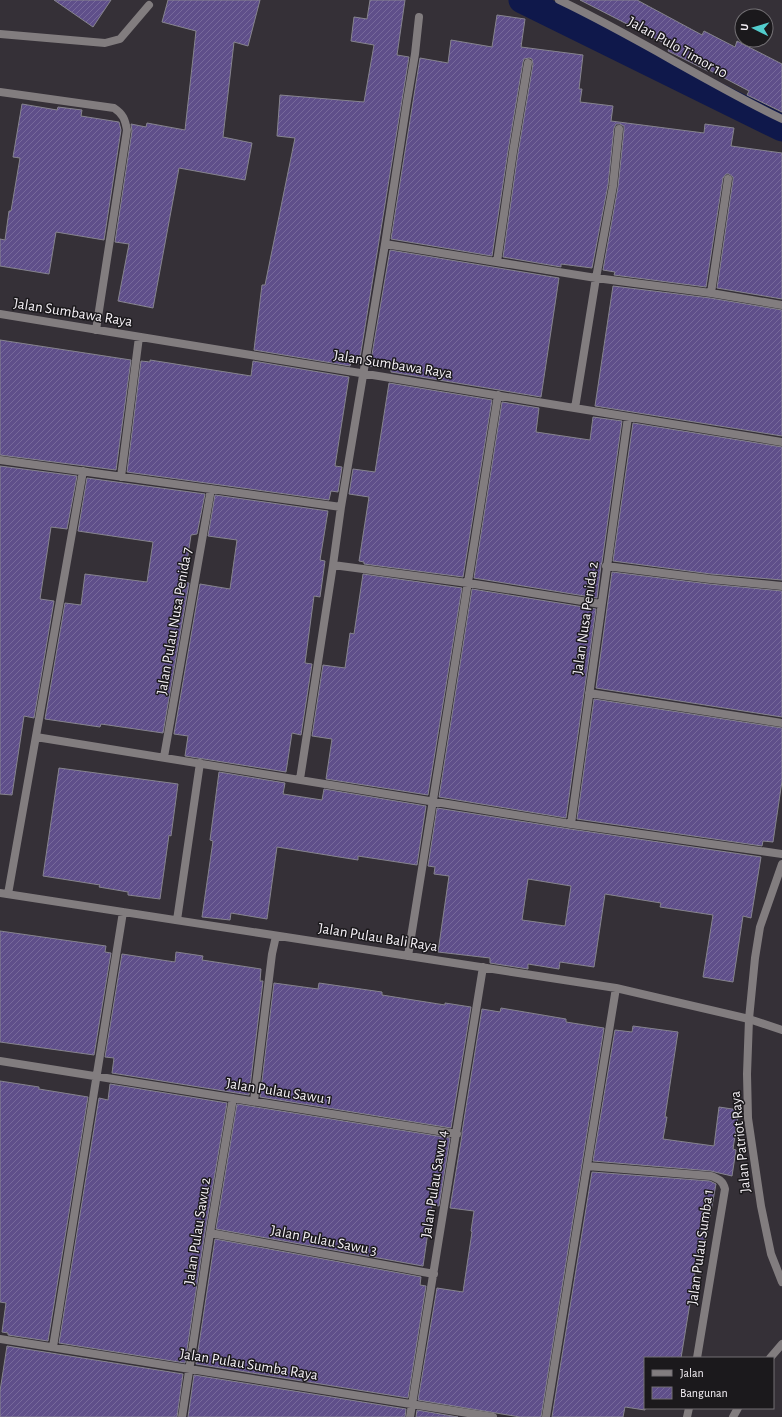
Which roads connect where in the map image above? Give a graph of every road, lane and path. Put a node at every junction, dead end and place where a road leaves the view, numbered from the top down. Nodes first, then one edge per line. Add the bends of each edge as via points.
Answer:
1 (559, 0) edge
2 (149, 5) dead end
3 (419, 17) dead end
4 (0, 34) edge
5 (528, 62) dead end
6 (0, 92) edge
7 (782, 119) edge
8 (619, 129) dead end
9 (728, 179) dead end
10 (385, 244) junction
11 (497, 262) junction
12 (596, 278) junction
13 (711, 293) junction
14 (782, 305) edge
15 (0, 314) edge
16 (96, 330) junction
17 (139, 337) junction
18 (364, 374) junction
19 (498, 396) junction
20 (575, 408) junction
21 (628, 417) junction
22 (782, 442) edge
23 (0, 460) edge
24 (83, 471) junction
25 (121, 477) junction
26 (210, 489) junction
27 (341, 507) junction
28 (334, 565) junction
29 (606, 566) junction
30 (468, 583) junction
31 (782, 586) edge
32 (601, 604) junction
33 (589, 693) junction
34 (782, 723) edge
35 (36, 737) junction
36 (164, 757) junction
37 (200, 763) junction
38 (300, 779) junction
39 (433, 801) junction
40 (571, 824) junction
41 (782, 854) edge
42 (782, 864) edge
43 (4, 894) edge
44 (123, 912) junction
45 (177, 920) junction
46 (276, 936) junction
47 (408, 956) junction
48 (483, 968) junction
49 (616, 988) junction
50 (749, 1019) junction
51 (782, 1030) edge
52 (0, 1061) edge
53 (96, 1075) junction
54 (233, 1098) junction
55 (254, 1101) junction
56 (457, 1134) junction
57 (587, 1166) junction
58 (210, 1233) junction
59 (434, 1274) junction
60 (782, 1282) edge
61 (0, 1339) edge
62 (782, 1344) edge
63 (53, 1347) junction
64 (697, 1357) edge
65 (771, 1357) edge
66 (190, 1369) junction
67 (412, 1404) junction
68 (182, 1417) edge
69 (410, 1417) edge
70 (493, 1417) edge
71 (546, 1417) edge

1 - 7 street, Jalan Pulo Timor 10 via 602,20
2 - 4 street via 120,39 105,44
3 - 10 street
5 - 11 street
6 - 16 street via 114,108 126,121 127,130
8 - 12 street via 613,186
9 - 13 street
10 - 11 street
10 - 18 street
11 - 12 street
12 - 13 street
12 - 20 street
13 - 14 street
15 - 16 street, Jalan Sumbawa Raya
16 - 17 street, Jalan Sumbawa Raya
17 - 18 street, Jalan Sumbawa Raya
17 - 25 street
18 - 19 street, Jalan Sumbawa Raya
18 - 27 street
19 - 20 street, Jalan Sumbawa Raya
19 - 30 street
20 - 21 street, Jalan Sumbawa Raya
21 - 22 street, Jalan Sumbawa Raya
21 - 29 street, Jalan Nusa Penida 2
23 - 24 street
24 - 25 street
24 - 35 street
25 - 26 street
26 - 27 street
26 - 36 street, Jalan Pulau Nusa Penida 7
27 - 28 street
28 - 30 street
28 - 38 street
29 - 31 street
29 - 32 street, Jalan Nusa Penida 2
30 - 32 street
30 - 39 street
32 - 33 street, Jalan Nusa Penida 2
33 - 34 street
33 - 40 street, Jalan Nusa Penida 2
35 - 36 street
35 - 43 street
36 - 37 street
37 - 38 street
37 - 45 street
38 - 39 street
39 - 40 street
39 - 47 street
40 - 41 street
42 - 50 street, Jalan Patriot Raya via 760,927
43 - 44 street, Jalan Pulau Bali Raya
44 - 45 street, Jalan Pulau Bali Raya
44 - 53 street
45 - 46 street, Jalan Pulau Bali Raya
46 - 47 street, Jalan Pulau Bali Raya
46 - 55 street
47 - 48 street, Jalan Pulau Bali Raya
48 - 49 street, Jalan Pulau Bali Raya
48 - 56 street, Jalan Pulau Sawu 4
49 - 50 street, Jalan Pulau Bali Raya
49 - 57 street
50 - 51 street, Jalan Pulau Bali Raya
50 - 60 street, Jalan Patriot Raya via 748,1118 769,1247
52 - 53 street, Jalan Pulau Sawu 1
53 - 54 street, Jalan Pulau Sawu 1
53 - 63 street
54 - 55 street, Jalan Pulau Sawu 1
54 - 58 street, Jalan Pulau Sawu 2
55 - 56 street, Jalan Pulau Sawu 1
56 - 59 street, Jalan Pulau Sawu 4
57 - 64 street, Jalan Pulau Sumba 1 via 711,1176 722,1181 725,1189
57 - 71 street
58 - 59 street, Jalan Pulau Sawu 3
58 - 66 street, Jalan Pulau Sawu 2
59 - 67 street, Jalan Pulau Sawu 4
61 - 63 street, Jalan Pulau Sumba Raya
62 - 65 street
63 - 66 street, Jalan Pulau Sumba Raya
66 - 67 street, Jalan Pulau Sumba Raya
66 - 68 street, Jalan Pulau Sawu 2
67 - 69 street, Jalan Pulau Sawu 4
67 - 70 street, Jalan Pulau Sumba Raya

